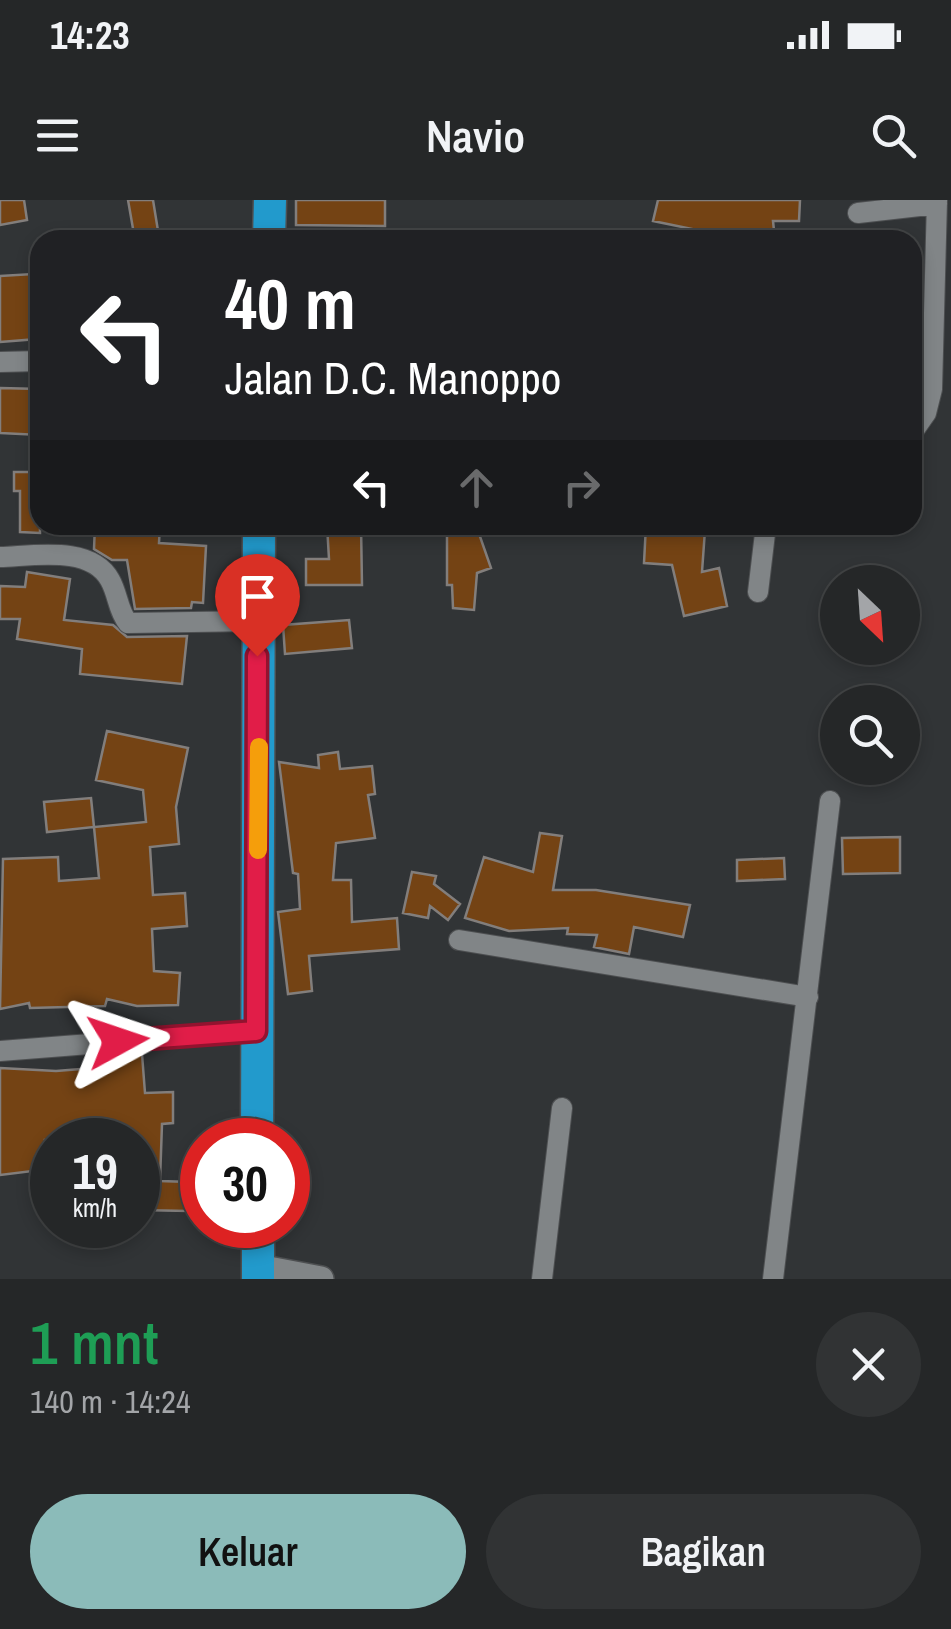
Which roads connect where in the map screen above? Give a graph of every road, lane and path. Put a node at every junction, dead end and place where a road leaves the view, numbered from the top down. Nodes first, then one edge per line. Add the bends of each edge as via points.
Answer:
1 (270, 200) edge
2 (937, 202) edge
3 (858, 214) dead end
4 (268, 230) edge
5 (30, 361) edge
6 (0, 362) edge
7 (922, 419) edge
8 (259, 535) edge
9 (765, 535) edge
10 (0, 556) edge
11 (758, 592) dead end
12 (256, 620) junction
13 (830, 802) dead end
14 (458, 940) dead end
15 (808, 997) junction
16 (256, 1031) junction
17 (0, 1051) edge
18 (562, 1108) dead end
19 (257, 1118) edge
20 (258, 1273) edge
21 (320, 1279) edge
22 (542, 1279) edge
23 (773, 1279) edge

1 - 4 highway
2 - 3 street
2 - 7 street via 932,389
5 - 6 street
8 - 12 highway
9 - 11 street
10 - 12 street via 86,558 108,576 128,623
12 - 16 highway
13 - 15 street
14 - 15 street
15 - 23 street
16 - 17 street
16 - 19 highway
18 - 22 street
20 - 21 street

